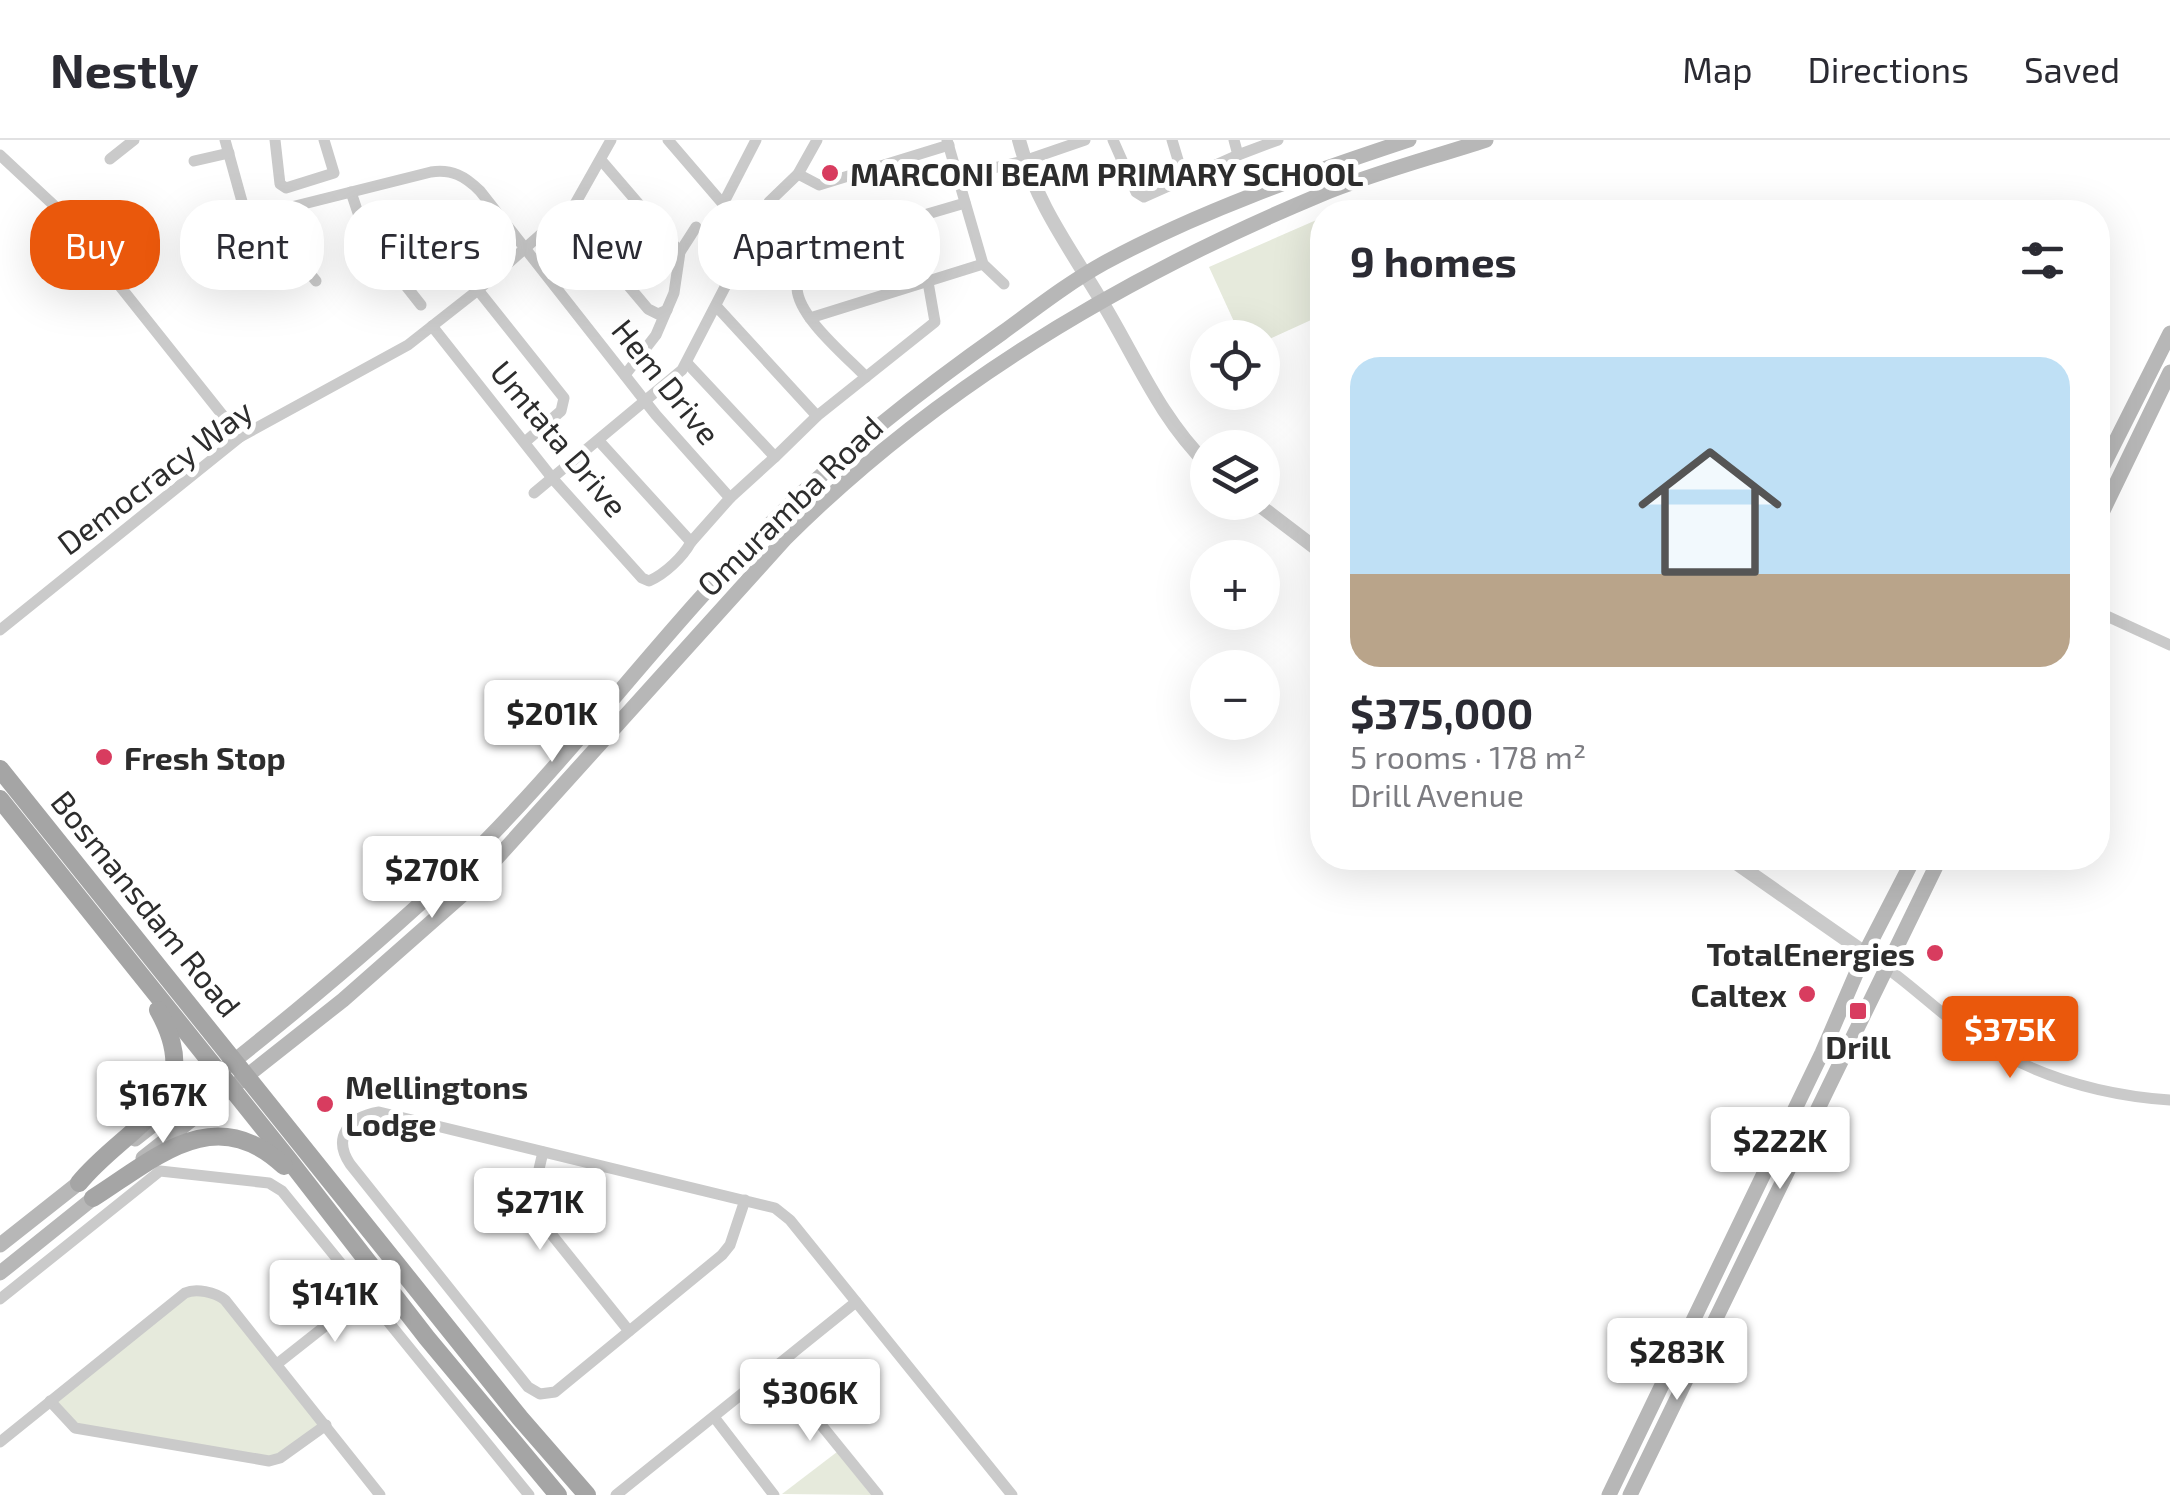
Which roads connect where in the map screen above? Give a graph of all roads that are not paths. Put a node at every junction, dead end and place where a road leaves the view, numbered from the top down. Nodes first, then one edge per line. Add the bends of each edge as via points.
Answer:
1 (134, 140) edge
2 (275, 140) edge
3 (324, 140) edge
4 (612, 140) edge
5 (668, 140) edge
6 (816, 140) edge
7 (1018, 140) edge
8 (1085, 140) edge
9 (1113, 140) edge
10 (1172, 140) edge
11 (1234, 140) edge
12 (1278, 140) edge
13 (1410, 140) edge
14 (1486, 140) edge
15 (948, 143) edge
16 (749, 144) edge
17 (227, 147) edge
18 (1238, 154) junction
19 (0, 155) edge
20 (110, 160) dead end
21 (601, 160) junction
22 (1024, 161) junction
23 (194, 162) dead end
24 (798, 174) junction
25 (958, 176) junction
26 (1184, 180) junction
27 (351, 192) junction
28 (242, 200) edge
29 (320, 200) edge
30 (577, 200) edge
31 (720, 200) edge
32 (725, 200) edge
33 (772, 200) edge
34 (1310, 200) edge
35 (1310, 200) edge
36 (965, 203) junction
37 (940, 210) edge
38 (696, 227) dead end
39 (536, 241) edge
40 (526, 250) junction
41 (680, 252) junction
42 (516, 258) edge
43 (984, 264) junction
44 (1084, 274) junction
45 (940, 278) edge
46 (1004, 284) dead end
47 (478, 290) joint
48 (632, 290) edge
49 (726, 290) edge
50 (798, 290) edge
51 (902, 290) edge
52 (929, 290) edge
53 (1100, 299) junction
54 (420, 305) dead end
55 (717, 308) junction
56 (667, 310) junction
57 (810, 318) junction
58 (432, 326) junction
59 (2170, 333) edge
60 (687, 363) junction
61 (2170, 372) edge
62 (625, 375) junction
63 (866, 377) junction
64 (646, 402) junction
65 (817, 416) junction
66 (240, 437) junction
67 (599, 440) junction
68 (524, 442) junction
69 (1190, 444) edge
70 (2110, 452) edge
71 (775, 457) junction
72 (554, 479) junction
73 (534, 493) dead end
74 (2110, 496) edge
75 (730, 498) junction
76 (1278, 520) edge
77 (691, 542) junction
78 (1310, 544) edge
79 (2110, 618) edge
80 (0, 630) edge
81 (2170, 645) edge
82 (0, 768) edge
83 (0, 799) edge
84 (1747, 870) edge
85 (1908, 870) edge
86 (1934, 870) edge
87 (1865, 954) junction
88 (135, 969) junction
89 (1888, 969) junction
90 (240, 1067) junction
91 (225, 1080) junction
92 (2170, 1100) edge
93 (543, 1152) junction
94 (79, 1183) junction
95 (93, 1198) junction
96 (745, 1200) junction
97 (320, 1201) junction
98 (0, 1244) edge
99 (0, 1272) edge
100 (367, 1293) junction
101 (0, 1299) edge
102 (856, 1302) junction
103 (629, 1331) junction
104 (278, 1364) junction
105 (775, 1368) junction
106 (50, 1401) junction
107 (714, 1417) junction
108 (326, 1425) junction
109 (0, 1442) edge
110 (380, 1495) edge
111 (529, 1495) edge
112 (558, 1495) edge
113 (587, 1495) edge
114 (616, 1495) edge
115 (774, 1495) edge
116 (878, 1495) edge
117 (1012, 1495) edge
118 (1609, 1495) edge
119 (1630, 1495) edge

1 - 20 street
2 - 3 street via 286,188 334,173
4 - 21 street, Democracy Way
5 - 31 street
6 - 24 street
7 - 22 street
8 - 22 street
9 - 26 street via 1136,192 1150,196
10 - 26 street
11 - 18 street
12 - 18 street
13 - 44 main road, Omuramba Road via 1272,188
14 - 34 main road, Omuramba Road
15 - 24 street via 819,184
15 - 25 street
16 - 32 street
17 - 23 street
17 - 28 street
18 - 26 street
19 - 66 street via 60,211
21 - 30 street, Democracy Way
21 - 41 street
22 - 25 street
22 - 44 street via 1039,200
24 - 33 street
25 - 36 street
27 - 29 street, Hem Drive
27 - 40 street, Hem Drive via 445,170 480,191
27 - 54 street via 365,234
35 - 53 main road, Omuramba Road
36 - 37 street
36 - 43 street
38 - 41 street
39 - 40 street, Democracy Way
40 - 42 street, Democracy Way
40 - 62 street, Hem Drive
41 - 56 street
43 - 45 street
43 - 46 street
44 - 53 street
44 - 90 main road, Omuramba Road via 919,392 813,482 452,874
47 - 58 street, Democracy Way
47 - 68 street via 564,398 561,411
48 - 56 street via 648,309
49 - 55 street
50 - 57 street
51 - 57 street
52 - 63 street via 935,322
53 - 69 street via 1165,416
53 - 90 main road, Omuramba Road via 983,374 850,476 732,596 481,877 342,1000
55 - 60 street
55 - 65 street
56 - 62 street
57 - 63 street
58 - 66 street, Democracy Way
58 - 68 street, Umtata Drive
59 - 70 main road
60 - 64 street
60 - 71 street
61 - 74 main road
62 - 64 street, Hem Drive
63 - 65 street
64 - 67 street
64 - 75 street, Hem Drive
65 - 71 street
66 - 80 street, Democracy Way
67 - 72 street
67 - 77 street
68 - 72 street, Umtata Drive
71 - 75 street
72 - 73 street
72 - 77 street, Umtata Drive via 642,578 649,581
75 - 77 street
76 - 78 street
79 - 81 street
82 - 90 main road, Bosmansdam Road
83 - 88 main road, Bosmansdam Road
84 - 87 street
85 - 87 main road
86 - 89 main road
87 - 89 street
87 - 118 main road
88 - 91 main road, Bosmansdam Road
88 - 94 main road via 168,1029 172,1077 157,1112
89 - 92 street via 1973,1036 2023,1064 2113,1094
89 - 119 main road
90 - 91 main road
90 - 113 main road, Bosmansdam Road
91 - 94 main road
91 - 95 main road
91 - 97 main road, Bosmansdam Road
93 - 96 street
93 - 103 street via 532,1210
93 - 103 street via 379,1112 354,1123 342,1136 341,1151 534,1392 554,1392
94 - 98 main road
95 - 97 main road via 168,1150 218,1135 262,1148
95 - 99 main road
96 - 102 street via 784,1214
96 - 103 street via 727,1250
97 - 112 main road, Bosmansdam Road
100 - 101 street via 276,1186 168,1171 154,1175
100 - 104 street
100 - 111 street
102 - 105 street
102 - 117 street
104 - 106 street via 220,1296 190,1290
104 - 108 street
105 - 107 street
105 - 116 street
106 - 108 street via 75,1428 269,1461
106 - 109 street
107 - 114 street
107 - 115 street
108 - 110 street

